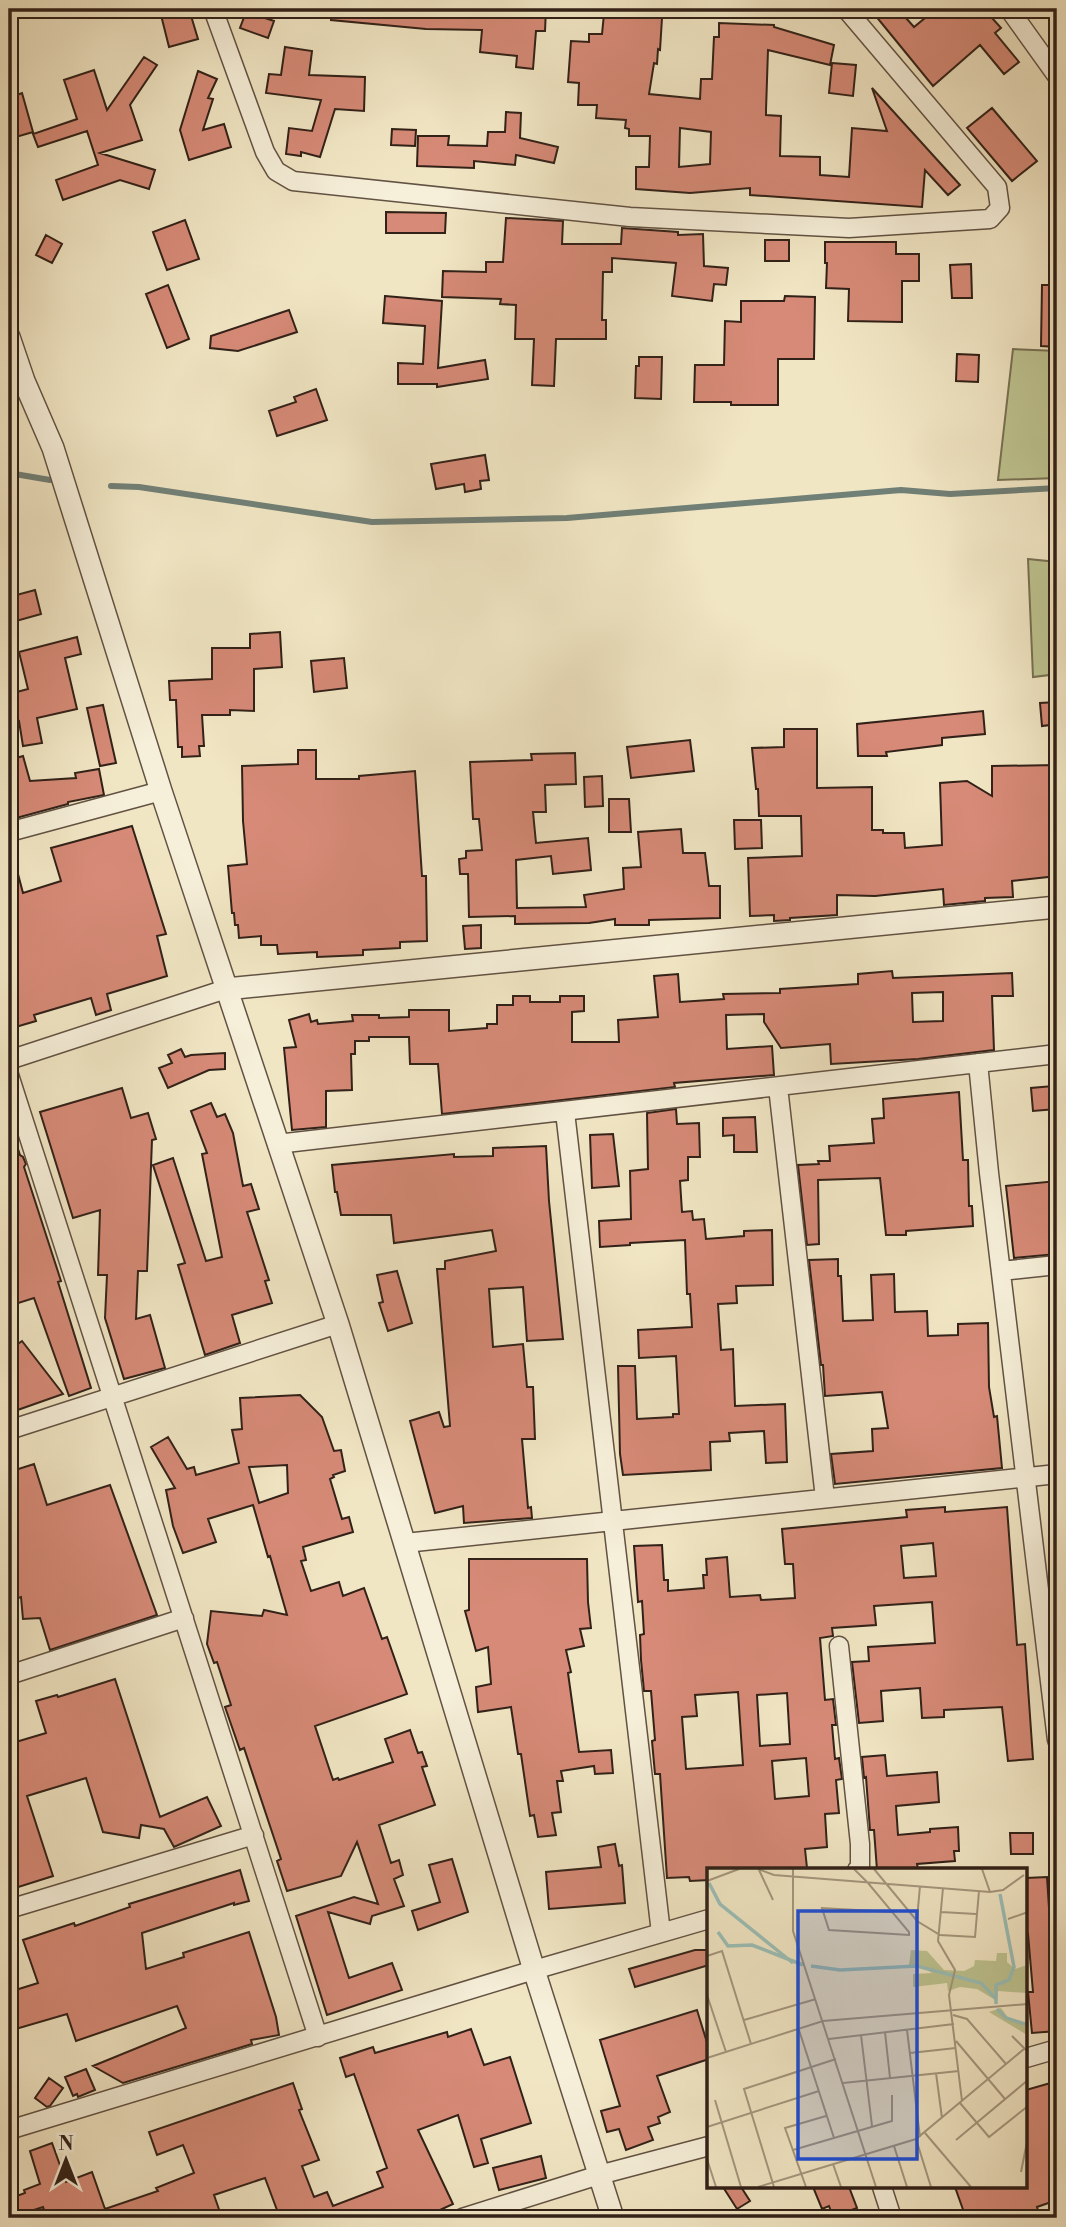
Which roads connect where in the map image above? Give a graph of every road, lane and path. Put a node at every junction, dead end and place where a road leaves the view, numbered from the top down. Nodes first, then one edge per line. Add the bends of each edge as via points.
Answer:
1 (213, 9) edge
2 (846, 9) edge
3 (1009, 9) edge
4 (1057, 75) edge
5 (9, 337) edge
6 (160, 790) junction
7 (9, 832) edge
8 (1057, 907) edge
9 (226, 989) junction
10 (1057, 1054) edge
11 (9, 1060) edge
12 (978, 1063) junction
13 (9, 1074) edge
14 (778, 1087) junction
15 (565, 1112) junction
16 (277, 1144) junction
17 (1057, 1265) edge
18 (1001, 1272) junction
19 (338, 1324) junction
20 (113, 1398) junction
21 (9, 1430) edge
22 (1057, 1474) edge
23 (1026, 1477) junction
24 (825, 1498) junction
25 (612, 1521) junction
26 (405, 1543) junction
27 (184, 1618) junction
28 (839, 1646) dead end
29 (9, 1675) edge
30 (1057, 1741) edge
31 (254, 1835) junction
32 (860, 1868) edge
33 (9, 1909) edge
34 (707, 1920) edge
35 (661, 1933) junction
36 (534, 1969) junction
37 (318, 2037) junction
38 (1057, 2049) edge
39 (1028, 2057) edge
40 (9, 2130) edge
41 (707, 2147) edge
42 (599, 2175) junction
43 (882, 2188) edge
44 (462, 2218) edge
45 (613, 2218) edge
46 (892, 2218) edge

1 - 2 street via 265,152 276,171 293,181 684,220 849,228 990,219 1000,208 997,187
3 - 4 street
5 - 6 street via 52,448
6 - 7 street
6 - 9 street
8 - 9 street
9 - 11 street
9 - 16 street
10 - 12 street
12 - 14 street
12 - 18 street
13 - 20 street
14 - 15 street
14 - 24 street
15 - 16 street
15 - 25 street
16 - 19 street
17 - 18 street
18 - 23 street
19 - 20 street
19 - 26 street
20 - 21 street
20 - 27 street
22 - 23 street
23 - 24 street
23 - 30 street
24 - 25 street
25 - 26 street
25 - 35 street
26 - 36 street
27 - 29 street
27 - 31 street
28 - 32 street
31 - 33 street
31 - 37 street
34 - 35 street
35 - 36 street
36 - 37 street
36 - 42 street
37 - 40 street
38 - 39 street
41 - 42 street
42 - 44 street
42 - 45 street
43 - 46 street

